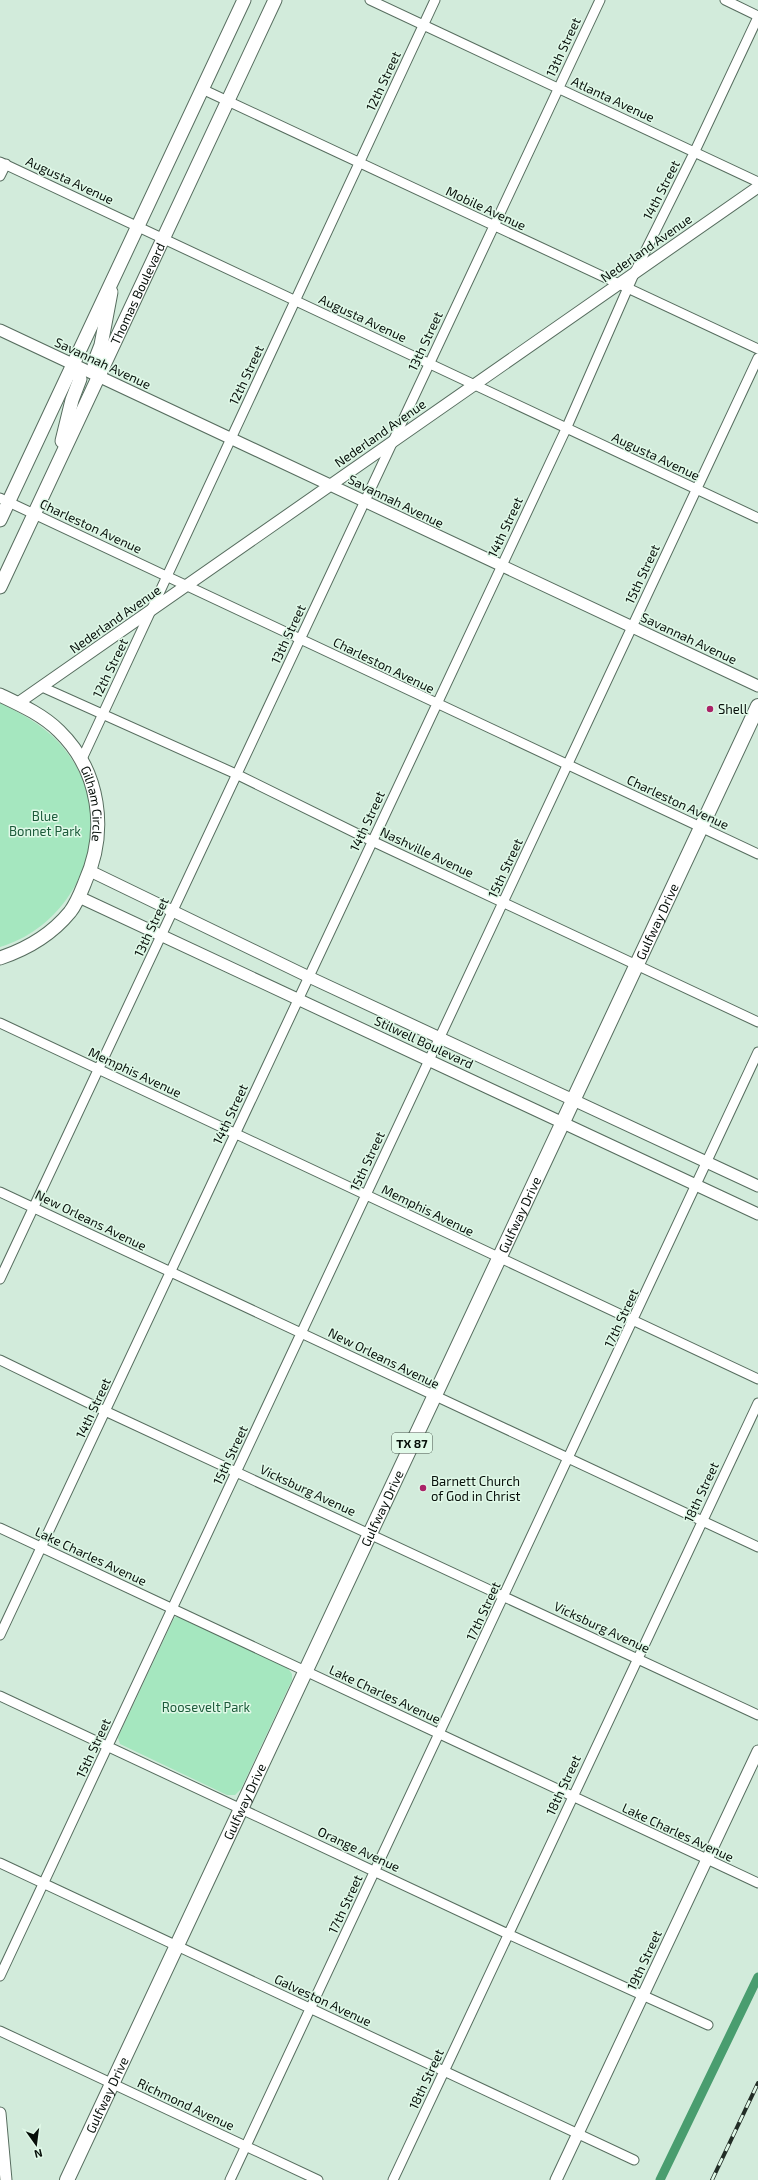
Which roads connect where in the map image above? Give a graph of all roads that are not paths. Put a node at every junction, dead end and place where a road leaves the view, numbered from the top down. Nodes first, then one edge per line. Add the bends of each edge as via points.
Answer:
1 (244, 0) edge
2 (275, 0) edge
3 (370, 0) edge
4 (436, 0) edge
5 (600, 0) edge
6 (725, 0) edge
7 (758, 17) edge
8 (424, 25) junction
9 (559, 88) junction
10 (202, 89) junction
11 (228, 101) junction
12 (694, 153) junction
13 (3, 163) edge
14 (360, 163) junction
15 (0, 176) edge
16 (758, 182) edge
17 (758, 187) edge
18 (138, 226) junction
19 (493, 226) junction
20 (163, 239) junction
21 (634, 274) junction
22 (113, 280) junction
23 (617, 284) junction
24 (628, 289) junction
25 (295, 301) junction
26 (0, 330) edge
27 (758, 349) edge
28 (758, 358) edge
29 (429, 363) junction
30 (74, 364) junction
31 (99, 376) junction
32 (475, 383) junction
33 (566, 429) junction
34 (231, 438) junction
35 (393, 442) junction
36 (60, 459) junction
37 (330, 485) junction
38 (696, 489) junction
39 (4, 500) edge
40 (364, 501) junction
41 (34, 513) junction
42 (758, 518) edge
43 (0, 520) edge
44 (501, 567) junction
45 (167, 575) junction
46 (188, 586) junction
47 (0, 587) edge
48 (152, 610) junction
49 (632, 627) junction
50 (300, 638) junction
51 (758, 686) edge
52 (42, 687) junction
53 (0, 695) edge
54 (18, 703) junction
55 (436, 704) junction
56 (758, 706) edge
57 (102, 713) junction
58 (81, 761) junction
59 (568, 764) junction
60 (236, 774) junction
61 (701, 827) junction
62 (372, 842) junction
63 (758, 854) edge
64 (90, 872) junction
65 (79, 897) junction
66 (503, 902) junction
67 (172, 911) junction
68 (162, 935) junction
69 (0, 958) edge
70 (637, 964) junction
71 (309, 977) junction
72 (298, 1000) junction
73 (758, 1022) edge
74 (0, 1023) edge
75 (440, 1037) junction
76 (758, 1052) edge
77 (429, 1060) junction
78 (98, 1069) junction
79 (573, 1100) junction
80 (562, 1123) junction
81 (235, 1134) junction
82 (707, 1162) junction
83 (696, 1185) junction
84 (758, 1186) edge
85 (0, 1192) edge
86 (366, 1194) junction
87 (34, 1207) junction
88 (758, 1214) edge
89 (499, 1258) junction
90 (170, 1273) junction
91 (0, 1279) edge
92 (634, 1321) junction
93 (301, 1333) junction
94 (0, 1360) edge
95 (758, 1379) edge
96 (434, 1396) junction
97 (758, 1403) edge
98 (105, 1411) junction
99 (569, 1459) junction
100 (236, 1471) junction
101 (702, 1521) junction
102 (0, 1528) edge
103 (370, 1534) junction
104 (758, 1547) edge
105 (41, 1548) junction
106 (504, 1596) junction
107 (172, 1608) junction
108 (0, 1635) edge
109 (638, 1658) junction
110 (305, 1671) junction
111 (0, 1696) edge
112 (758, 1715) edge
113 (440, 1734) junction
114 (108, 1746) junction
115 (758, 1751) edge
116 (572, 1796) junction
117 (241, 1808) junction
118 (707, 1860) junction
119 (0, 1863) edge
120 (375, 1871) junction
121 (758, 1883) edge
122 (43, 1884) junction
123 (508, 1934) junction
124 (176, 1946) junction
125 (0, 1976) edge
126 (643, 1996) junction
127 (311, 2009) junction
128 (708, 2025) dead end
129 (0, 2030) edge
130 (444, 2071) junction
131 (112, 2084) junction
132 (0, 2114) edge
133 (578, 2134) junction
134 (246, 2146) junction
135 (634, 2160) dead end
136 (6, 2180) edge
137 (66, 2180) edge
138 (230, 2180) edge
139 (318, 2180) edge
140 (393, 2180) edge
141 (556, 2180) edge

1 - 10 main road, Thomas Boulevard
2 - 11 main road, Thomas Boulevard
3 - 8 street, Atlanta Avenue
4 - 8 street, 12th Street
5 - 9 street, 13th Street
6 - 7 street
7 - 12 street, 14th Street
8 - 9 street, Atlanta Avenue
8 - 14 street, 12th Street
9 - 12 street, Atlanta Avenue
9 - 19 street, 13th Street
10 - 11 street, Mobile Avenue
10 - 18 main road, Thomas Boulevard
11 - 14 street, Mobile Avenue
11 - 20 main road, Thomas Boulevard
12 - 16 street, Atlanta Avenue
12 - 21 street, 14th Street
13 - 15 street
13 - 18 street, Augusta Avenue
14 - 19 street, Mobile Avenue
14 - 25 street, 12th Street
17 - 21 street, Nederland Avenue
18 - 20 street, Augusta Avenue
18 - 22 main road, Thomas Boulevard
19 - 23 street, Mobile Avenue
19 - 29 street, 13th Street
20 - 25 street, Augusta Avenue
20 - 31 main road, Thomas Boulevard
21 - 23 street, Nederland Avenue
21 - 24 street, 14th Street
22 - 30 main road, Thomas Boulevard
22 - 31 main road via 110,307 94,363
23 - 24 street, Mobile Avenue
23 - 32 street, Nederland Avenue
24 - 27 street, Mobile Avenue
24 - 33 street, 14th Street
25 - 29 street, Augusta Avenue
25 - 34 street, 12th Street
26 - 30 street, Savannah Avenue
28 - 38 street, 15th Street
29 - 32 street, Augusta Avenue
29 - 35 street, 13th Street
30 - 31 street, Savannah Avenue
30 - 36 main road via 80,379 72,400
30 - 39 main road, Thomas Boulevard
31 - 34 street, Savannah Avenue
31 - 36 main road, Thomas Boulevard
32 - 33 street, Augusta Avenue
32 - 35 street, Nederland Avenue
33 - 38 street, Augusta Avenue
33 - 44 street, 14th Street
34 - 37 street, Savannah Avenue
34 - 45 street, 12th Street
35 - 37 street, Nederland Avenue
35 - 40 street, 13th Street
36 - 41 main road, Thomas Boulevard
37 - 40 street, Savannah Avenue
37 - 46 street, Nederland Avenue
38 - 42 street, Augusta Avenue
38 - 49 street, 15th Street
39 - 41 street, Charleston Avenue
39 - 43 main road, Thomas Boulevard
40 - 44 street, Savannah Avenue
40 - 50 street, 13th Street
41 - 45 street, Charleston Avenue
41 - 47 main road, Thomas Boulevard
44 - 49 street, Savannah Avenue
44 - 55 street, 14th Street
45 - 46 street, Charleston Avenue
45 - 48 street, 12th Street
46 - 48 street, Nederland Avenue
46 - 50 street, Charleston Avenue
48 - 52 street, Nederland Avenue
48 - 57 street, 12th Street
49 - 51 street, Savannah Avenue
49 - 59 street, 15th Street
50 - 55 street, Charleston Avenue
50 - 60 street, 13th Street
52 - 54 street, Nederland Avenue
52 - 57 street, Nashville Avenue
53 - 54 main road, Gilham Circle
54 - 58 main road, Gilham Circle via 45,718 60,731
55 - 59 street, Charleston Avenue
55 - 62 street, 14th Street
56 - 61 main road, Gulfway Drive / TX 87
57 - 58 street, 12th Street
57 - 60 street, Nashville Avenue
58 - 64 main road, Gilham Circle via 91,781 100,819 98,846
59 - 61 street, Charleston Avenue
59 - 66 street, 15th Street
60 - 62 street, Nashville Avenue
60 - 67 street, 13th Street
61 - 63 street, Charleston Avenue
61 - 70 main road, Gulfway Drive / TX 87
62 - 66 street, Nashville Avenue
62 - 71 street, 14th Street
64 - 65 main road, Gilham Circle
64 - 67 street, Stilwell Boulevard
65 - 68 street, Stilwell Boulevard
65 - 69 main road, Gilham Circle via 70,912 42,938
66 - 70 street, Nashville Avenue
66 - 75 street, 15th Street
67 - 68 street, 13th Street
67 - 71 street, Stilwell Boulevard
68 - 72 street, Stilwell Boulevard
68 - 78 street, 13th Street
70 - 73 street, Nashville Avenue
70 - 79 main road, Gulfway Drive / TX 87
71 - 72 street, 14th Street
71 - 75 street, Stilwell Boulevard
72 - 77 street, Stilwell Boulevard
72 - 81 street, 14th Street
74 - 78 street, Memphis Avenue
75 - 77 street, 15th Street
75 - 79 street, Stilwell Boulevard
76 - 82 street, 17th Street
77 - 80 street, Stilwell Boulevard
77 - 86 street, 15th Street
78 - 81 street, Memphis Avenue
78 - 87 street, 13th Street
79 - 80 main road, Gulfway Drive / TX 87
79 - 82 street, Stilwell Boulevard
80 - 83 street, Stilwell Boulevard
80 - 89 main road, Gulfway Drive / TX 87
81 - 86 street, Memphis Avenue
81 - 90 street, 14th Street
82 - 83 street, 17th Street
82 - 84 street, Stilwell Boulevard
83 - 88 street, Stilwell Boulevard
83 - 92 street, 17th Street
85 - 87 street, New Orleans Avenue
86 - 89 street, Memphis Avenue
86 - 93 street, 15th Street
87 - 90 street, New Orleans Avenue
87 - 91 street, 13th Street
89 - 92 street, Memphis Avenue
89 - 96 main road, Gulfway Drive / TX 87
90 - 93 street, New Orleans Avenue
90 - 98 street, 14th Street
92 - 95 street, Memphis Avenue
92 - 99 street, 17th Street
93 - 96 street, New Orleans Avenue
93 - 100 street, 15th Street
94 - 98 street, Vicksburg Avenue
96 - 99 street, New Orleans Avenue
96 - 103 main road, Gulfway Drive / TX 87
97 - 101 street, 18th Street
98 - 100 street, Vicksburg Avenue
98 - 105 street, 14th Street
99 - 101 street, New Orleans Avenue
99 - 106 street, 17th Street
100 - 103 street, Vicksburg Avenue
100 - 107 street, 15th Street
101 - 104 street, New Orleans Avenue
101 - 109 street, 18th Street
102 - 105 street, Lake Charles Avenue
103 - 106 street, Vicksburg Avenue
103 - 110 main road, Gulfway Drive / TX 87
105 - 107 street, Lake Charles Avenue
105 - 108 street, 14th Street
106 - 109 street, Vicksburg Avenue
106 - 113 street, 17th Street
107 - 110 street, Lake Charles Avenue
107 - 114 street, 15th Street
109 - 112 street, Vicksburg Avenue
109 - 116 street, 18th Street
110 - 113 street, Lake Charles Avenue
110 - 117 main road, Gulfway Drive / TX 87
111 - 114 street, Orange Avenue
113 - 116 street, Lake Charles Avenue
113 - 120 street, 17th Street
114 - 117 street, Orange Avenue
114 - 122 street, 15th Street
115 - 118 street, 19th Street
116 - 118 street, Lake Charles Avenue
116 - 123 street, 18th Street
117 - 120 street, Orange Avenue
117 - 124 main road, Gulfway Drive / TX 87
118 - 121 street, Lake Charles Avenue
118 - 126 street, 19th Street
119 - 122 street, Galveston Avenue
120 - 123 street, Orange Avenue
120 - 127 street, 17th Street
122 - 124 street, Galveston Avenue
122 - 125 street, 15th Street
123 - 126 street, Orange Avenue
123 - 130 street, 18th Street
124 - 127 street, Galveston Avenue
124 - 131 main road, Gulfway Drive / TX 87
126 - 128 street, Orange Avenue
126 - 133 street, 19th Street
127 - 130 street, Galveston Avenue
127 - 134 street, 17th Street
129 - 131 street, Richmond Avenue
130 - 133 street, Galveston Avenue
130 - 140 street, 18th Street
131 - 134 street, Richmond Avenue
131 - 137 main road, Gulfway Drive / TX 87
132 - 136 street
133 - 135 street, Galveston Avenue
133 - 141 street, 19th Street
134 - 138 street, 17th Street
134 - 139 street, Richmond Avenue

